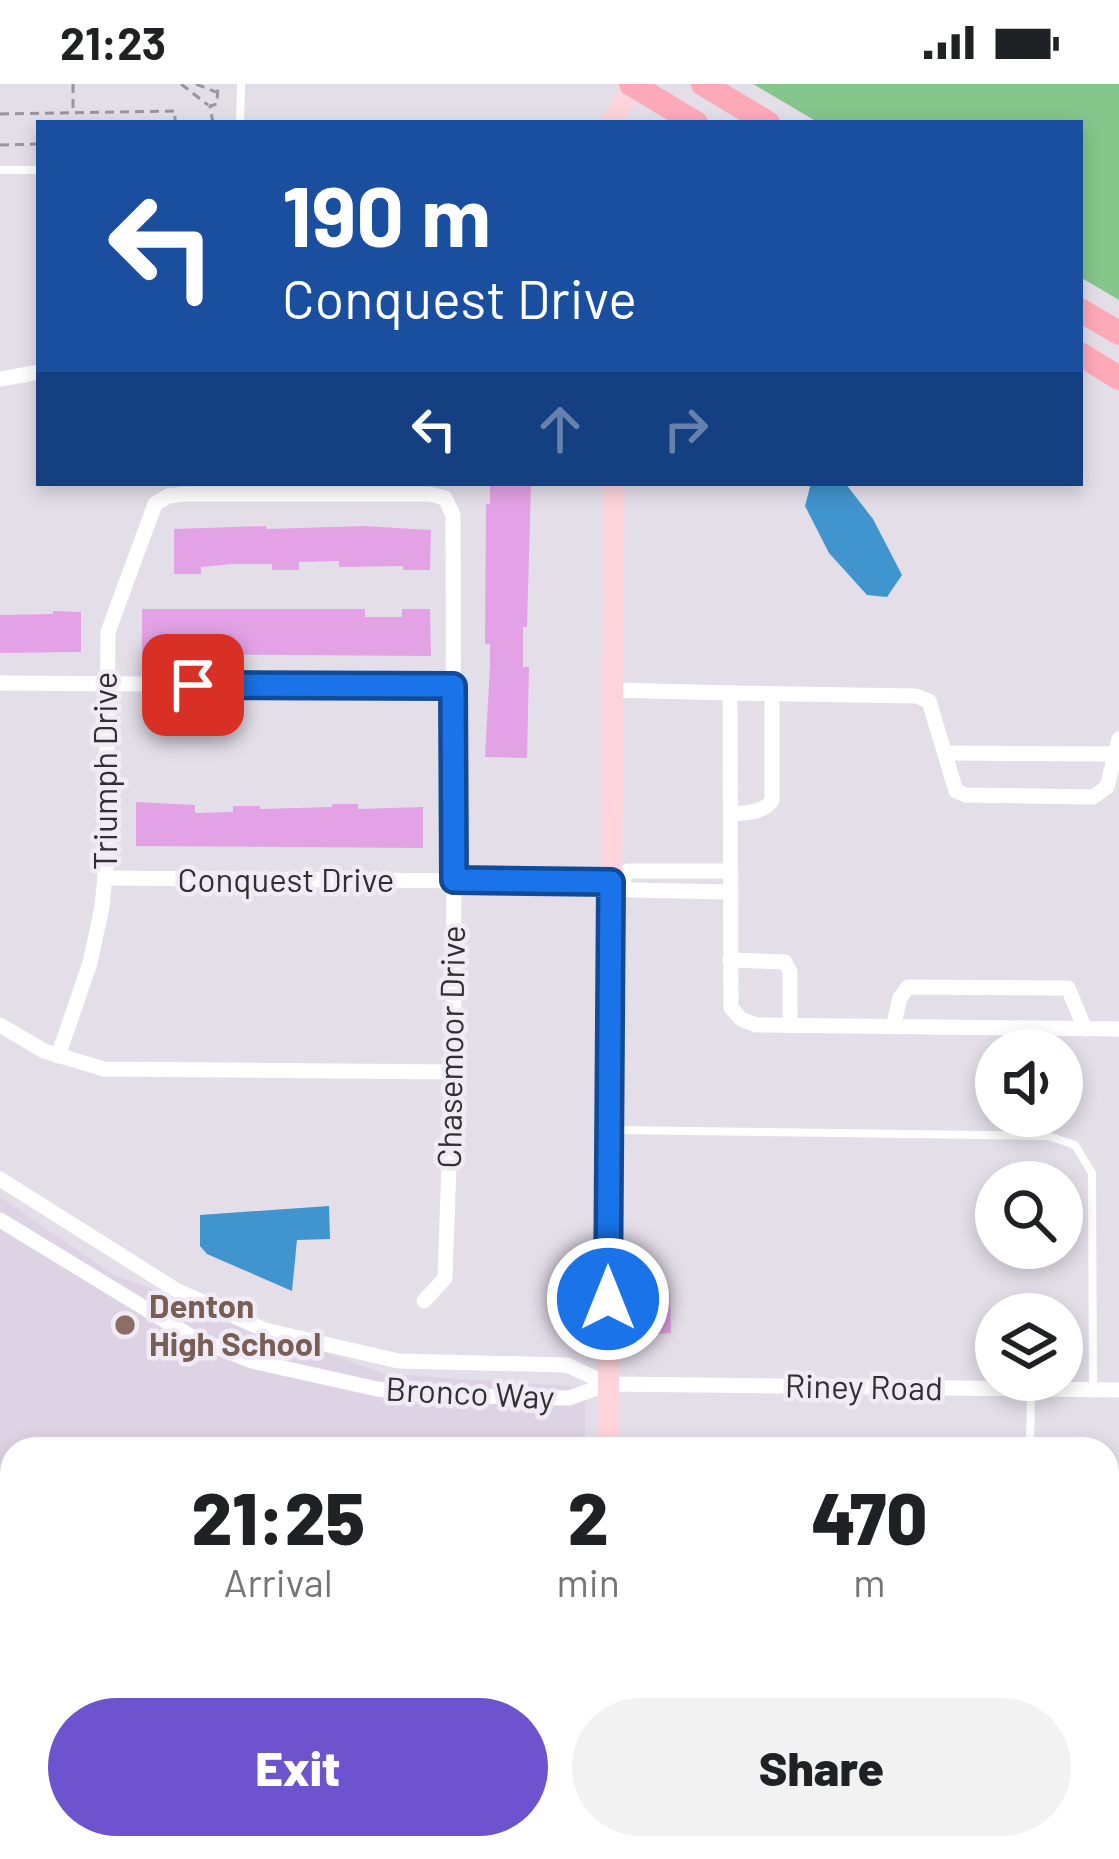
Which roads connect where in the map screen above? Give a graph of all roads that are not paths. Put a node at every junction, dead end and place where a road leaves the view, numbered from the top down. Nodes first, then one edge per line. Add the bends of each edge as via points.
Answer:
1 (241, 84) edge
2 (704, 84) edge
3 (634, 85) edge
4 (240, 120) edge
5 (612, 120) edge
6 (691, 120) edge
7 (763, 120) edge
8 (0, 170) edge
9 (36, 170) edge
10 (1083, 312) edge
11 (1119, 333) edge
12 (1083, 356) edge
13 (36, 372) edge
14 (1119, 378) edge
15 (0, 379) edge
16 (614, 486) edge
17 (314, 488) edge
18 (0, 683) edge
19 (106, 684) junction
20 (453, 686) junction
21 (613, 690) junction
22 (730, 693) junction
23 (772, 694) junction
24 (1117, 747) edge
25 (946, 753) junction
26 (730, 814) junction
27 (730, 871) junction
28 (106, 878) junction
29 (454, 880) junction
30 (616, 882) junction
31 (730, 892) junction
32 (730, 961) junction
33 (0, 1025) edge
34 (790, 1025) junction
35 (893, 1027) junction
36 (1085, 1029) junction
37 (1119, 1030) edge
38 (58, 1056) junction
39 (453, 1072) junction
40 (608, 1130) junction
41 (0, 1179) edge
42 (0, 1220) edge
43 (424, 1301) dead end
44 (608, 1384) junction
45 (975, 1388) edge
46 (1083, 1390) edge
47 (1094, 1390) junction
48 (1119, 1390) edge
49 (1031, 1401) edge
50 (608, 1437) edge
51 (1030, 1437) edge

1 - 4 lane
2 - 7 main road
3 - 5 main road
3 - 6 main road
8 - 9 lane
10 - 11 main road
12 - 14 main road
13 - 15 street
16 - 21 main road
17 - 19 street, Triumph Drive via 168,496 155,504 112,618
17 - 20 street, Chasemoor Drive via 445,498 453,515
18 - 19 street
19 - 20 street
19 - 28 street, Triumph Drive
20 - 29 street, Chasemoor Drive
21 - 22 street
21 - 30 main road
22 - 23 street
22 - 26 street
23 - 25 street via 929,700
23 - 26 street via 772,800
24 - 25 street
24 - 25 street via 1106,787 1093,797 966,795 956,791
26 - 27 street
27 - 30 street via 628,871
27 - 31 street
28 - 29 street, Conquest Drive
28 - 38 street, Triumph Drive via 90,963
29 - 30 street, Conquest Drive
29 - 39 street, Chasemoor Drive
30 - 31 street via 629,890
30 - 40 main road
31 - 32 street
32 - 34 street via 731,1008 741,1019
32 - 34 street via 785,962
33 - 38 street
34 - 35 street
35 - 36 street
35 - 36 street via 908,987 1068,988
36 - 37 street
38 - 39 street via 120,1070
39 - 43 street, Chasemoor Drive via 445,1279
40 - 44 main road
40 - 47 lane via 1048,1136 1075,1145 1092,1173
41 - 44 street, Bronco Way via 176,1290 265,1330 398,1361 567,1365
42 - 44 street, Bronco Way via 192,1337 252,1361 430,1395 569,1398
44 - 45 street, Riney Road
44 - 50 main road
46 - 47 street, Riney Road
47 - 48 street, Riney Road
49 - 51 lane

